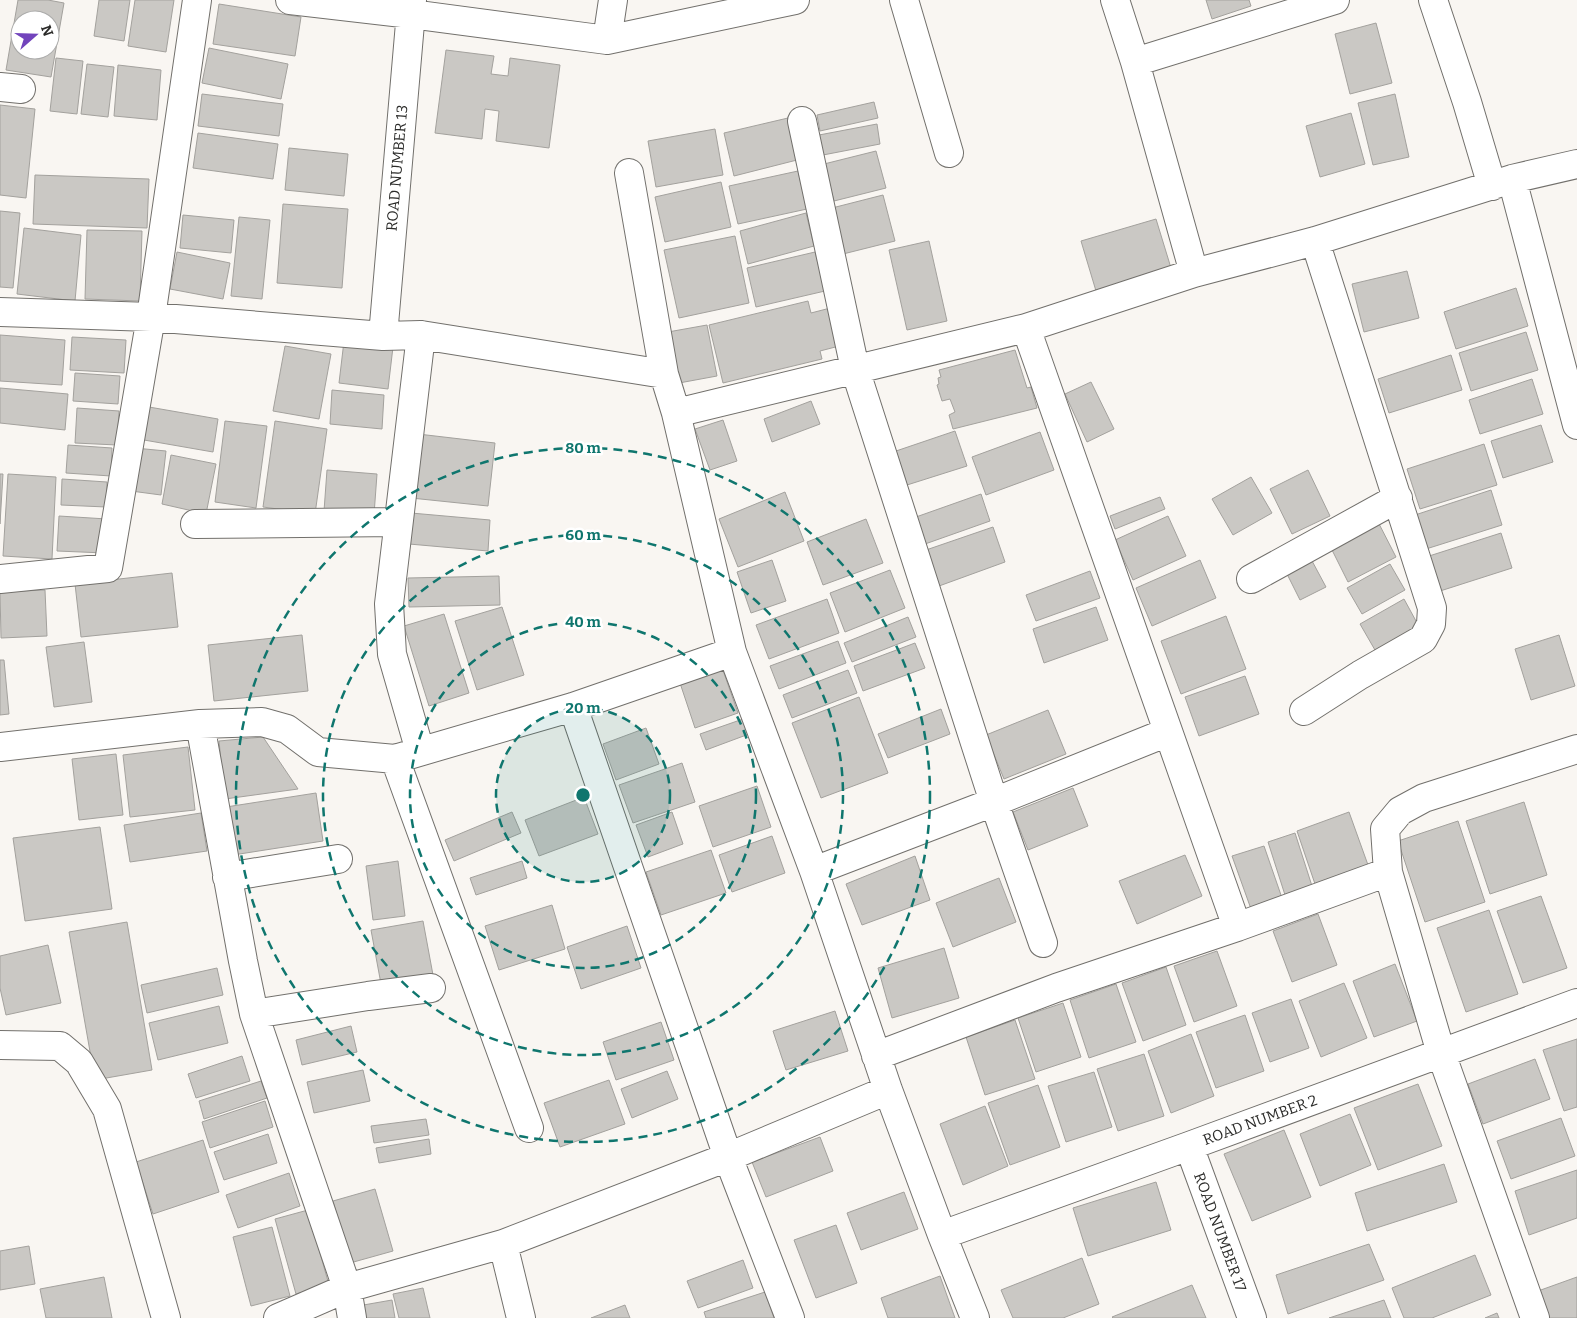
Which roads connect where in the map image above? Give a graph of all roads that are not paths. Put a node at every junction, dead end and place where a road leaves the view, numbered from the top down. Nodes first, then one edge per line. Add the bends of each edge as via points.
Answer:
1 (198, 0) edge
2 (290, 0) edge
3 (613, 0) edge
4 (795, 0) edge
5 (904, 0) edge
6 (1115, 0) edge
7 (1433, 0) edge
8 (1328, 1) edge
9 (411, 7) edge
10 (607, 40) junction
11 (1135, 62) junction
12 (802, 121) dead end
13 (948, 153) dead end
14 (1577, 164) edge
15 (629, 173) dead end
16 (1502, 182) junction
17 (1315, 241) junction
18 (1194, 273) junction
19 (0, 312) edge
20 (151, 317) junction
21 (1026, 328) junction
22 (421, 335) junction
23 (383, 336) junction
24 (855, 369) junction
25 (664, 374) junction
26 (676, 413) junction
27 (1577, 425) edge
28 (1398, 498) junction
29 (398, 522) junction
30 (195, 524) dead end
31 (0, 578) edge
32 (1251, 579) dead end
33 (732, 652) junction
34 (573, 707) junction
35 (1304, 711) dead end
36 (200, 724) junction
37 (1168, 732) junction
38 (0, 747) edge
39 (1577, 749) edge
40 (407, 755) junction
41 (994, 802) junction
42 (338, 859) dead end
43 (814, 871) junction
44 (1388, 872) junction
45 (227, 876) junction
46 (1237, 927) junction
47 (1043, 943) dead end
48 (432, 988) dead end
49 (1577, 1003) edge
50 (254, 1014) junction
51 (0, 1045) edge
52 (1441, 1053) junction
53 (876, 1056) junction
54 (888, 1090) junction
55 (529, 1128) dead end
56 (1189, 1146) junction
57 (728, 1157) junction
58 (942, 1235) junction
59 (503, 1244) junction
60 (347, 1288) junction
61 (166, 1318) edge
62 (278, 1318) edge
63 (352, 1318) edge
64 (521, 1318) edge
65 (790, 1318) edge
66 (975, 1318) edge
67 (1252, 1318) edge
68 (1535, 1318) edge

1 - 20 street
2 - 9 street
3 - 10 street
4 - 10 street
5 - 13 street
6 - 11 street
7 - 16 street via 1467,102
8 - 11 street
9 - 10 street
9 - 23 street, ROAD NUMBER 13
11 - 18 street
12 - 24 street
14 - 16 street
15 - 25 street
16 - 17 street
16 - 27 street
17 - 18 street
17 - 28 street
18 - 21 street
19 - 20 street
20 - 23 street
20 - 31 street via 108,568
21 - 24 street
21 - 37 street
22 - 23 street
22 - 25 street
22 - 29 street
24 - 26 street
24 - 41 street
25 - 26 street
26 - 33 street
28 - 32 street
28 - 35 street via 1432,608 1431,624 1423,639
29 - 30 street
29 - 40 street via 389,604 392,654
33 - 34 street
33 - 43 street
34 - 40 street
34 - 57 street
36 - 38 street
36 - 40 street via 262,722 286,729 318,752
36 - 45 street
37 - 41 street
37 - 46 street
39 - 44 street via 1424,798 1400,811 1385,829
40 - 55 street
41 - 43 street
41 - 47 street
42 - 45 street
43 - 53 street
44 - 46 street
44 - 52 street
45 - 50 street
46 - 53 street via 1056,988
48 - 50 street
49 - 52 street, ROAD NUMBER 2
50 - 60 street
51 - 61 street via 60,1046 84,1070 107,1109
52 - 56 street, ROAD NUMBER 2
52 - 68 street
53 - 54 street
54 - 57 street
54 - 58 street
56 - 58 street, ROAD NUMBER 2
56 - 67 street, ROAD NUMBER 17
57 - 59 street
57 - 65 street
58 - 66 street
59 - 60 street
59 - 64 street
60 - 62 street
60 - 63 street

